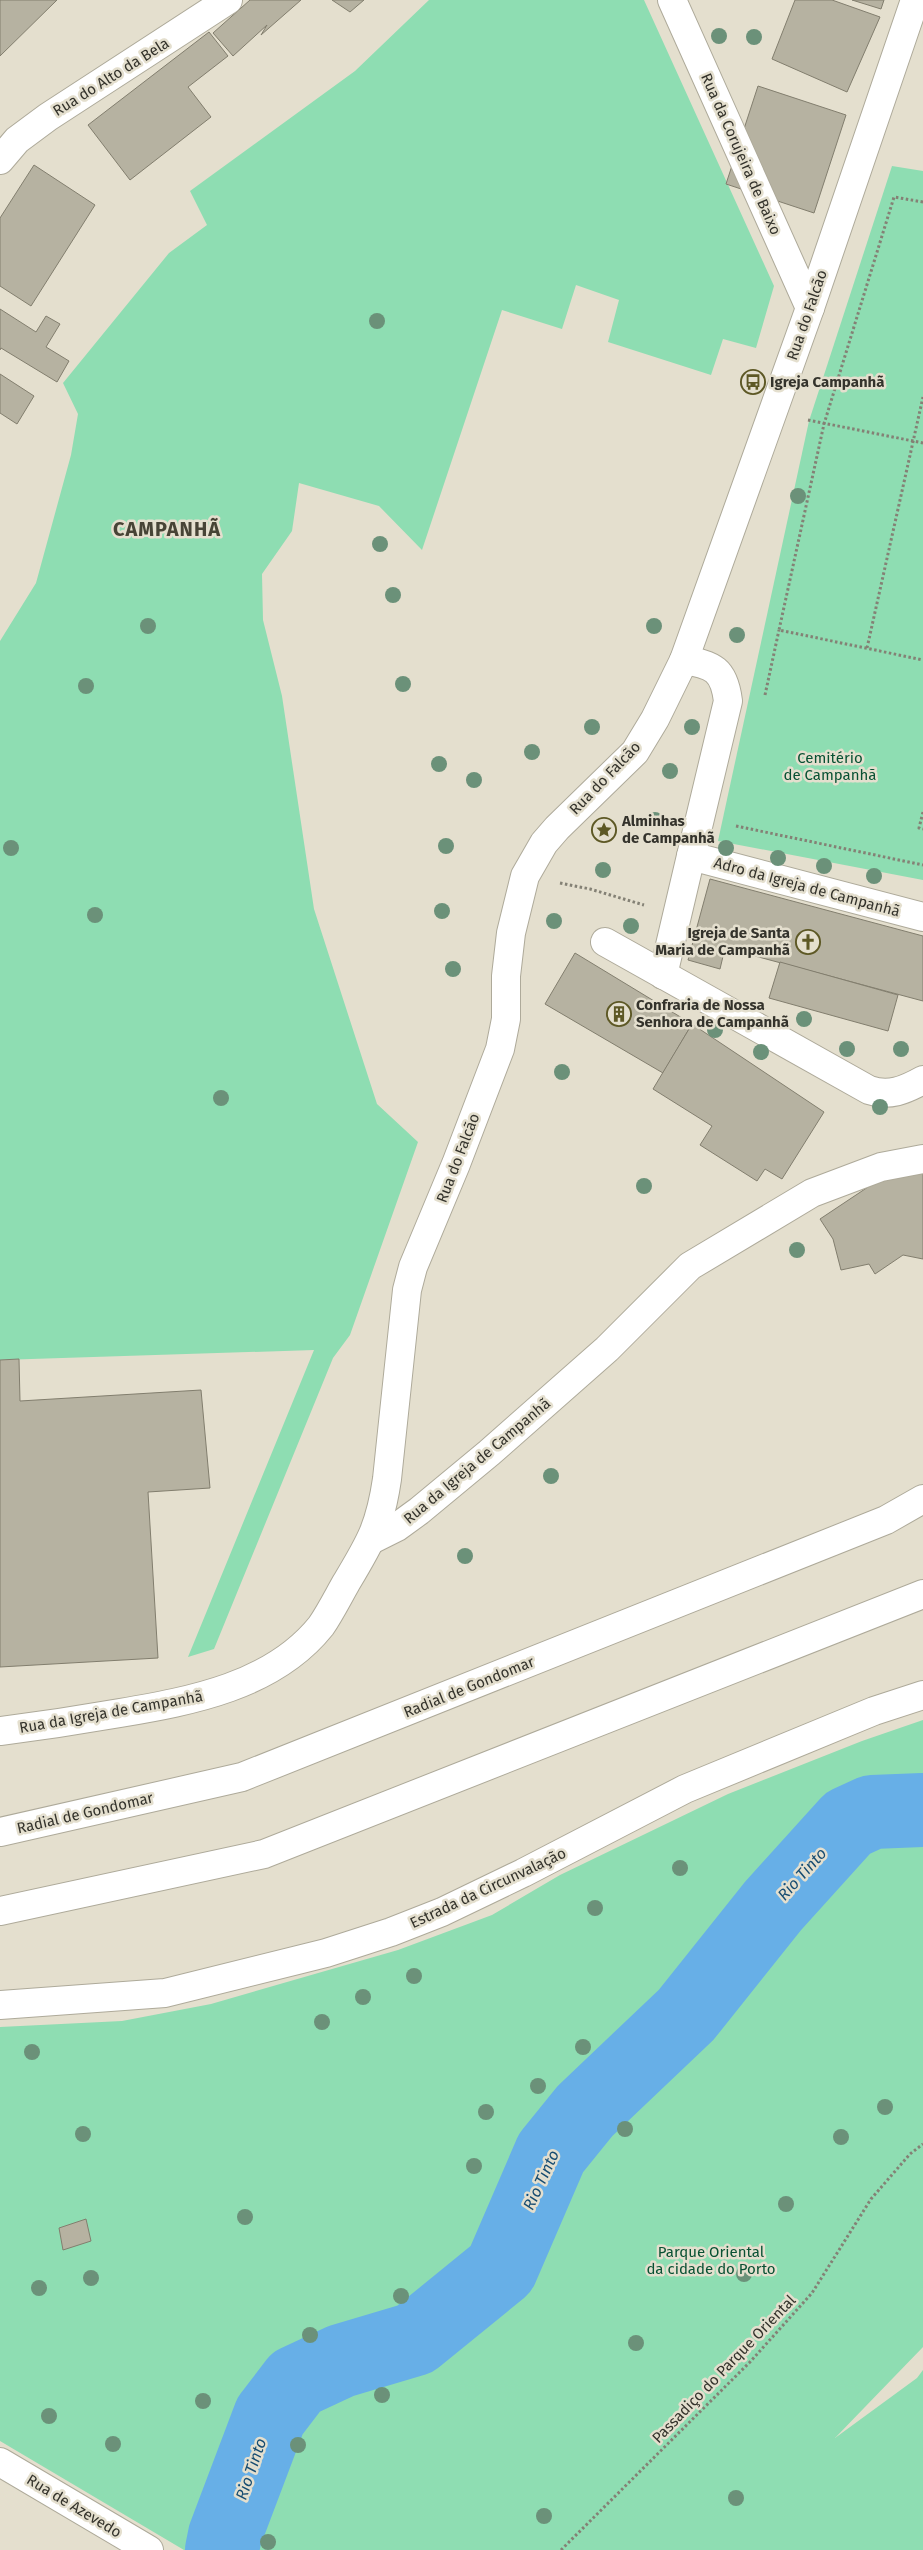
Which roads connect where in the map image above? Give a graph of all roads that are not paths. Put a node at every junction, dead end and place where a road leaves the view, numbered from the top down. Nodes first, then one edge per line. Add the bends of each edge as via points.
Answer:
1 (228, 0) edge
2 (672, 0) edge
3 (915, 0) edge
4 (0, 160) edge
5 (810, 308) junction
6 (684, 660) junction
7 (691, 856) junction
8 (923, 917) edge
9 (605, 942) dead end
10 (663, 975) junction
11 (923, 1080) edge
12 (923, 1159) edge
13 (923, 1499) edge
14 (372, 1539) junction
15 (923, 1594) edge
16 (923, 1695) edge
17 (0, 1731) edge
18 (0, 1832) edge
19 (0, 1911) edge
20 (0, 2005) edge
21 (0, 2462) edge
22 (148, 2550) edge

1 - 4 main road, Rua do Alto da Bela via 48,117 17,140
2 - 5 main road, Rua da Corujeira de Baixo
3 - 5 main road, Rua do Falcão
5 - 6 main road, Rua do Falcão
6 - 7 main road via 709,665 723,680 728,701
6 - 14 main road, Rua do Falcão via 635,752 557,828 544,843 526,876 511,933 506,1019 500,1048 413,1267 407,1290 387,1479 383,1507
7 - 8 main road, Adro da Igreja de Campanhã
7 - 10 main road
9 - 10 main road
10 - 11 main road via 869,1090 886,1094
12 - 14 main road, Rua da Igreja de Campanhã via 881,1167 812,1193 690,1266 607,1349 489,1453 419,1511
13 - 18 main road, Radial de Gondomar via 886,1520 242,1777
14 - 17 main road, Rua da Igreja de Campanhã via 321,1626 294,1651 262,1672 226,1690 180,1703
15 - 19 main road via 264,1854
16 - 20 main road, Estrada da Circunvalação via 874,1711 685,1789 505,1882 391,1932 326,1953 165,1993
21 - 22 main road, Rua de Azevedo

